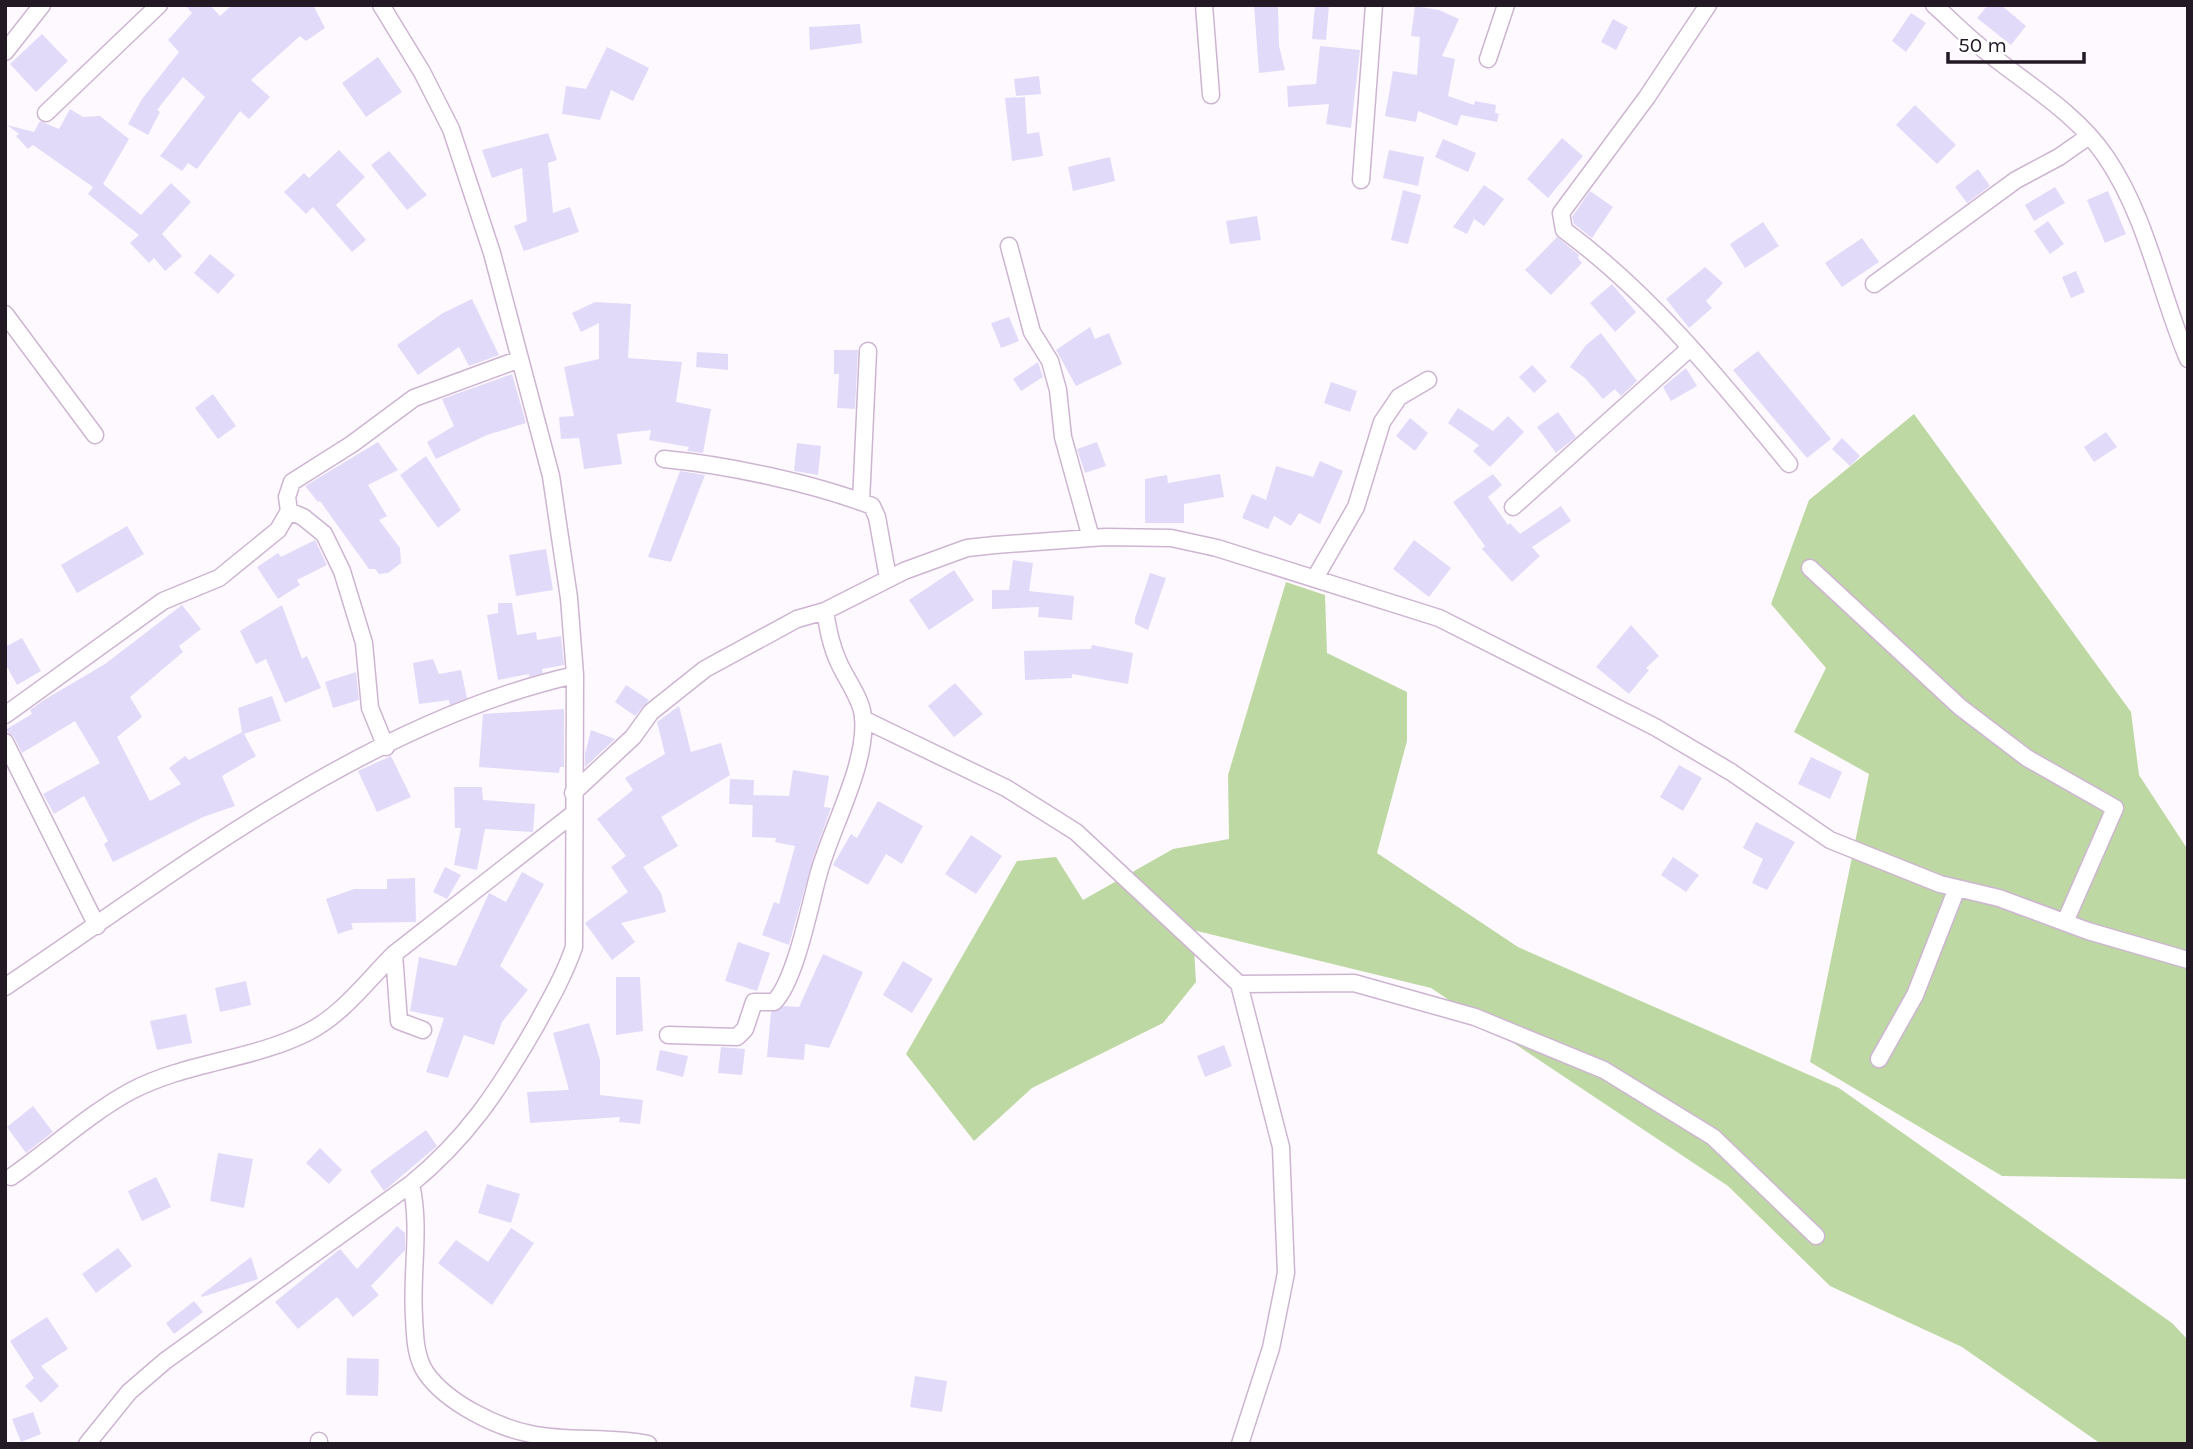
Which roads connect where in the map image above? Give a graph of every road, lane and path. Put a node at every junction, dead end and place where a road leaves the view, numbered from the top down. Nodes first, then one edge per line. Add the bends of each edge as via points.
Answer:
1 (42, 5) edge
2 (159, 5) edge
3 (381, 5) edge
4 (1204, 5) edge
5 (1374, 5) edge
6 (1507, 5) edge
7 (1707, 5) edge
8 (1934, 5) edge
9 (5, 52) edge
10 (1489, 59) dead end
11 (1211, 95) dead end
12 (46, 113) dead end
13 (2089, 136) junction
14 (1361, 180) dead end
15 (1009, 246) dead end
16 (1874, 284) dead end
17 (5, 314) edge
18 (1689, 349) junction
19 (868, 351) dead end
20 (520, 359) junction
21 (2188, 359) edge
22 (1428, 380) dead end
23 (95, 435) dead end
24 (664, 459) dead end
25 (1790, 464) dead end
26 (861, 502) junction
27 (1513, 507) dead end
28 (289, 511) junction
29 (1091, 538) junction
30 (1810, 568) dead end
31 (888, 578) junction
32 (1315, 578) junction
33 (825, 611) junction
34 (575, 674) junction
35 (5, 715) edge
36 (863, 719) junction
37 (5, 742) edge
38 (386, 747) junction
39 (573, 793) junction
40 (573, 814) junction
41 (1956, 888) junction
42 (2064, 922) junction
43 (97, 926) junction
44 (394, 954) junction
45 (2188, 960) edge
46 (1239, 984) junction
47 (5, 987) edge
48 (423, 1030) dead end
49 (668, 1035) dead end
50 (1879, 1059) dead end
51 (11, 1177) dead end
52 (411, 1184) junction
53 (1815, 1236) dead end
54 (88, 1444) edge
55 (648, 1444) edge
56 (1240, 1444) edge

1 - 9 street
2 - 12 street
3 - 20 street via 422,72 450,130 492,253
4 - 11 street
5 - 14 street
6 - 10 street
7 - 18 street via 1647,97 1561,213 1560,222 1563,230 1633,288
8 - 13 street
13 - 16 street via 2016,180
13 - 21 street via 2122,184 2140,224
15 - 29 street via 1032,332 1050,362 1058,390 1063,437
17 - 23 street
18 - 25 street
18 - 27 street
19 - 26 street
20 - 28 street via 414,398 292,482
20 - 34 street via 551,476
22 - 32 street via 1399,397 1382,422 1356,507
24 - 26 street via 705,463
26 - 31 street via 872,506 877,517
28 - 35 street via 278,530 219,578 163,601
28 - 38 street via 324,534 342,571 364,643 370,708
29 - 31 street via 967,548
29 - 32 street via 1171,538
30 - 42 street via 1960,707 2027,758 2115,808
31 - 33 street
32 - 41 street via 1439,618 1656,727 1830,840
33 - 36 street via 832,646
33 - 39 street via 797,619 705,669 651,712 619,752
34 - 38 street via 499,695
34 - 39 street
36 - 46 street via 1006,788 1076,832
36 - 49 street via 851,781 779,997 774,1002 754,1002 745,1029 737,1037
37 - 43 street
38 - 43 street via 306,788 186,860
39 - 40 street
40 - 44 street
40 - 52 street via 575,936 564,974 503,1084 460,1140
41 - 42 street
41 - 50 street via 1915,995
42 - 45 street
43 - 47 street
44 - 48 street via 399,1021
44 - 51 street via 333,1016 309,1032 130,1091
46 - 53 street via 1354,983 1475,1017 1604,1070 1713,1137
46 - 56 street via 1281,1147 1286,1273 1271,1348
52 - 54 street via 165,1361 129,1392
52 - 55 street via 417,1213 412,1292 415,1344 425,1372 467,1407 531,1434

